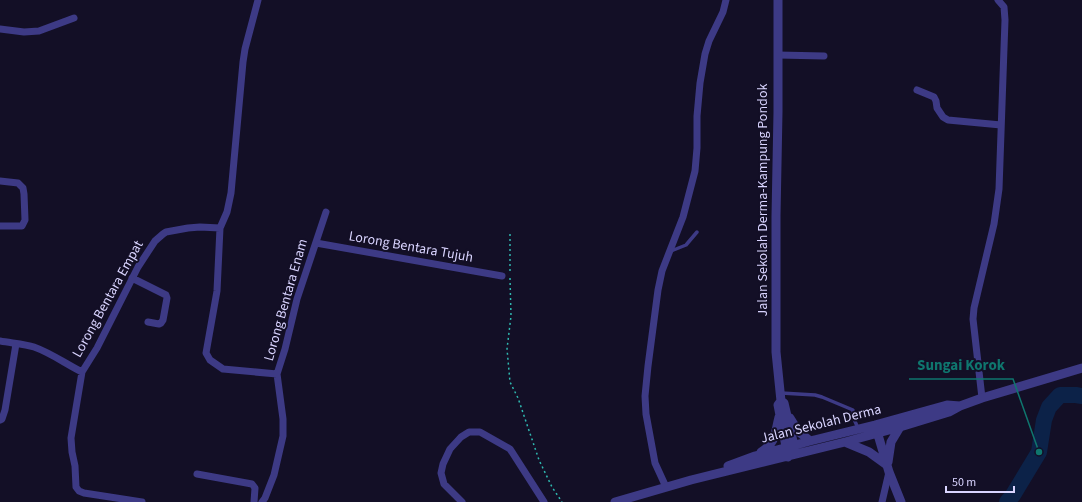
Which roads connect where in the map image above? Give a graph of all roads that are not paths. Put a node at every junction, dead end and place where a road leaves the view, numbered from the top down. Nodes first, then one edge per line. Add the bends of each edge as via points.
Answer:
1 (258, 0) edge
2 (726, 0) edge
3 (778, 0) edge
4 (998, 0) edge
5 (74, 18) dead end
6 (0, 29) edge
7 (778, 55) junction
8 (824, 56) dead end
9 (917, 90) dead end
10 (1001, 125) junction
11 (0, 181) edge
12 (326, 212) dead end
13 (0, 226) edge
14 (220, 228) junction
15 (698, 232) dead end
16 (316, 243) junction
17 (670, 252) junction
18 (502, 276) dead end
19 (132, 278) junction
20 (148, 322) dead end
21 (0, 341) edge
22 (16, 344) junction
23 (1082, 368) edge
24 (82, 372) junction
25 (277, 374) junction
26 (780, 397) junction
27 (982, 398) junction
28 (960, 406) junction
29 (783, 414) junction
30 (0, 420) edge
31 (900, 427) junction
32 (876, 429) junction
33 (858, 430) junction
34 (810, 441) junction
35 (846, 442) junction
36 (791, 451) junction
37 (755, 456) junction
38 (888, 468) junction
39 (197, 474) dead end
40 (691, 480) junction
41 (666, 487) junction
42 (142, 502) edge
43 (254, 502) edge
44 (262, 502) edge
45 (462, 502) edge
46 (544, 502) edge
47 (615, 502) edge
48 (882, 502) edge
49 (901, 502) edge

1 - 14 street via 241,74 231,193
2 - 17 street via 706,54 700,83 695,171 683,217
3 - 7 street, Jalan Sekolah Derma-Kampung Pondok
4 - 10 street via 1005,13
5 - 6 street via 39,31
7 - 8 street
7 - 26 street, Jalan Sekolah Derma-Kampung Pondok via 776,344
9 - 10 street via 934,97 937,108 948,120
10 - 27 street via 998,196 994,224 973,319
11 - 13 street via 18,183 23,188 25,220 22,226
12 - 16 street, Lorong Bentara Enam
14 - 19 street, Lorong Bentara Empat via 188,228 162,234
14 - 25 street via 217,291 206,353 210,360 223,369
15 - 17 lane via 686,245
16 - 18 street, Lorong Bentara Tujuh
16 - 25 street, Lorong Bentara Enam via 297,299 286,349
17 - 41 street via 658,290 645,396 655,463
19 - 20 street via 166,295 163,320 159,324
19 - 24 street, Lorong Bentara Empat
21 - 22 street
22 - 24 street via 44,351
22 - 30 street via 5,410
23 - 27 street, Jalan Sekolah Derma
24 - 42 street, Lorong Bentara Empat via 71,438 76,488 79,491 107,497
25 - 44 street via 283,436 274,475
26 - 29 street, Jalan Sekolah Derma-Kampung Pondok via 784,403
26 - 33 lane via 822,397 853,410
27 - 28 street, Jalan Sekolah Derma
28 - 31 street, Jalan Sekolah Derma via 949,412
28 - 32 street, Jalan Sekolah Derma via 947,405
29 - 34 street
29 - 36 street, Jalan Sekolah Derma-Kampung Pondok
29 - 37 street via 772,442
31 - 32 street, Jalan Sekolah Derma
31 - 38 street via 890,442
32 - 33 street, Jalan Sekolah Derma
32 - 35 street, Jalan Sekolah Derma
32 - 38 street
33 - 34 street, Jalan Sekolah Derma
34 - 36 street, Jalan Sekolah Derma
35 - 36 street, Jalan Sekolah Derma
35 - 38 street via 869,452
36 - 37 street, Jalan Sekolah Derma
36 - 40 street, Jalan Sekolah Derma
37 - 40 street, Jalan Sekolah Derma
38 - 48 street
38 - 49 street
39 - 43 street via 252,484 255,488
40 - 41 street, Jalan Sekolah Derma
41 - 47 street, Jalan Sekolah Derma
45 - 46 street via 444,484 441,473 443,464 450,449 461,437 470,432 480,432 510,449

